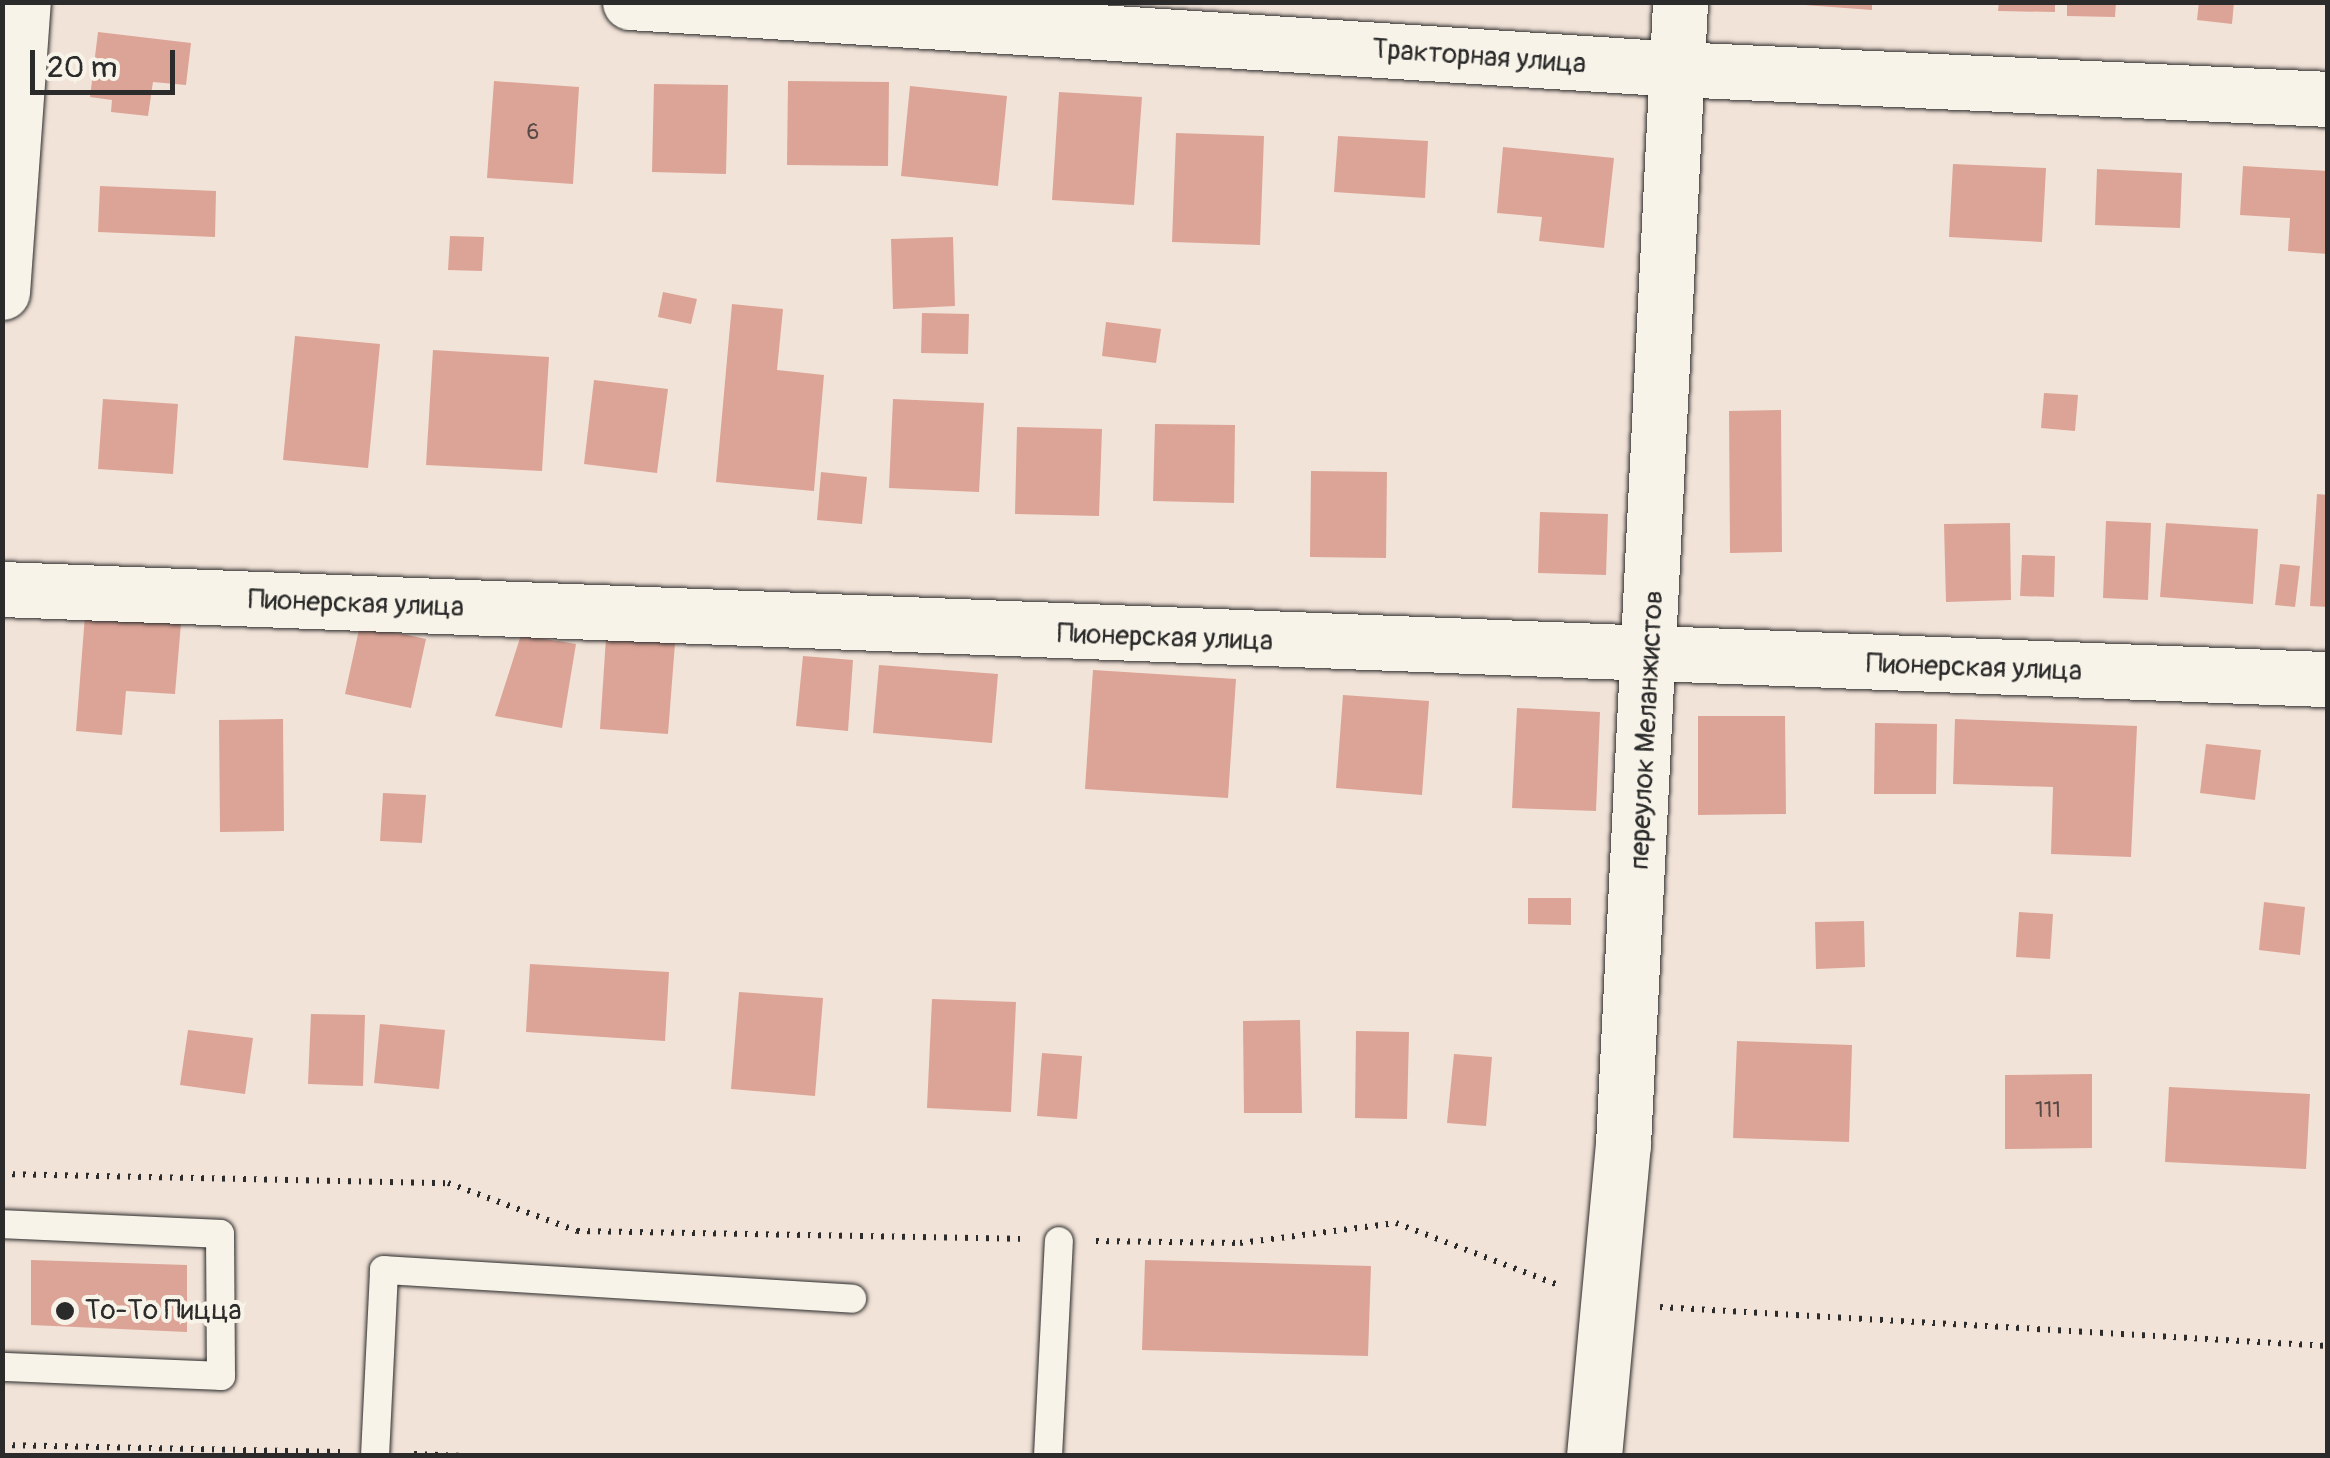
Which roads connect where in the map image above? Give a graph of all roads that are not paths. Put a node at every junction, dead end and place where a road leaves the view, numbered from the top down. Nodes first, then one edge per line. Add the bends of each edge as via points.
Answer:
1 (23, 2) edge
2 (630, 2) edge
3 (1680, 2) edge
4 (1676, 69) junction
5 (2328, 99) edge
6 (2, 292) edge
7 (2, 590) edge
8 (1652, 658) junction
9 (2328, 679) edge
10 (2, 1224) edge
11 (1060, 1240) road end
12 (852, 1299) dead end
13 (2, 1367) edge
14 (375, 1454) edge
15 (1048, 1456) edge
16 (1594, 1456) edge

1 - 6 street
2 - 4 street, Тракторная улица
3 - 4 street, переулок Меланжистов
4 - 5 street, Тракторная улица
4 - 8 street, переулок Меланжистов
7 - 8 street, Пионерская улица
8 - 9 street, Пионерская улица
8 - 16 street, переулок Меланжистов
10 - 13 lane via 220,1234 220,1376
11 - 15 lane
12 - 14 lane via 384,1270

